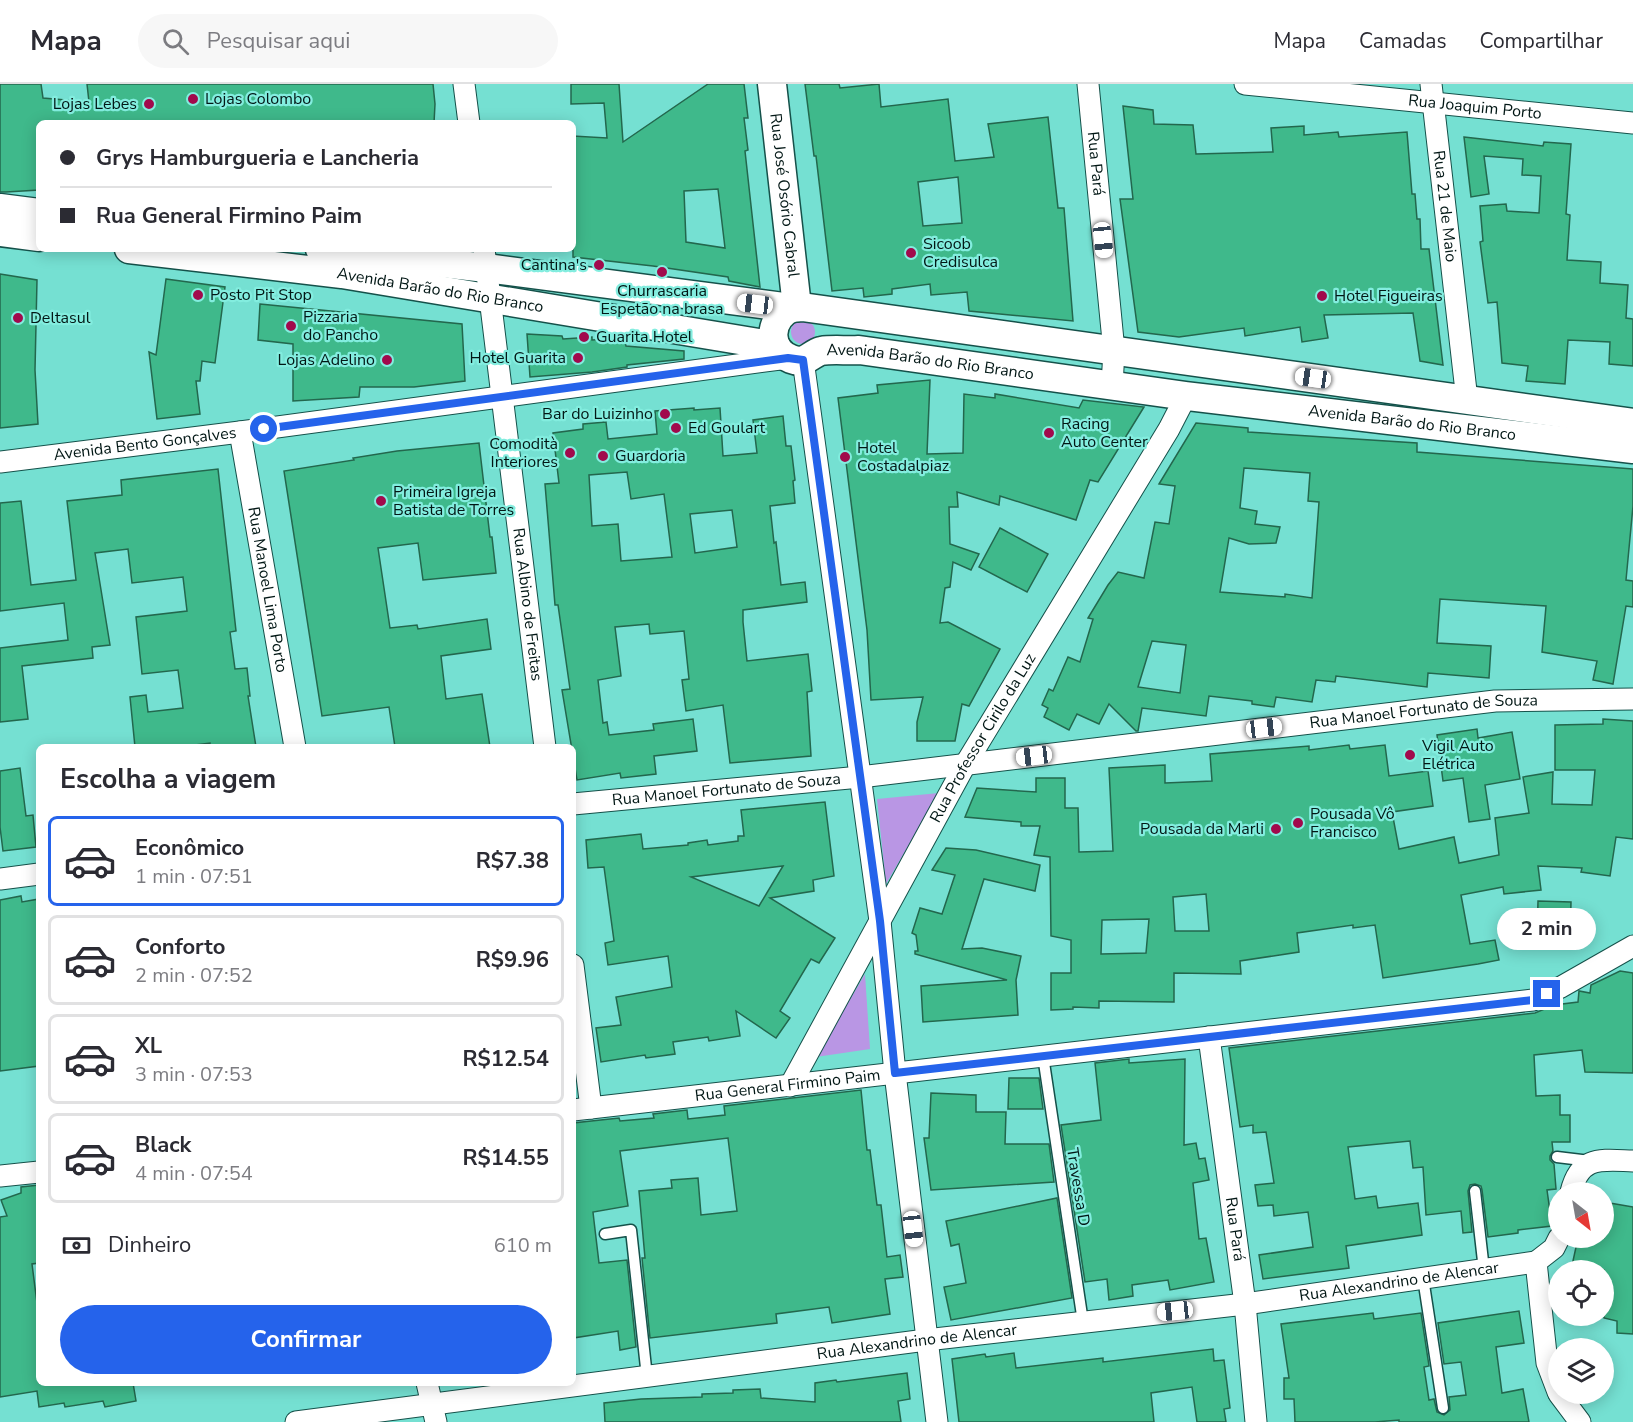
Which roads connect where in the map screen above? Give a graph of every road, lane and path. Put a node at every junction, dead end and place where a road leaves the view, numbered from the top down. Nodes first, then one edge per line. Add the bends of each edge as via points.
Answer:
1 (464, 84) edge
2 (772, 84) edge
3 (1088, 84) edge
4 (1245, 84) edge
5 (1432, 94) edge
6 (469, 120) edge
7 (1633, 123) edge
8 (0, 208) edge
9 (36, 213) edge
10 (0, 232) edge
11 (36, 237) edge
12 (155, 252) edge
13 (375, 252) edge
14 (485, 258) edge
15 (489, 300) junction
16 (798, 308) junction
17 (1114, 351) junction
18 (796, 354) junction
19 (1112, 385) junction
20 (1186, 396) junction
21 (501, 397) junction
22 (1467, 400) junction
23 (1633, 423) edge
24 (240, 432) junction
25 (1633, 449) edge
26 (0, 462) edge
27 (1633, 699) edge
28 (294, 744) edge
29 (545, 744) edge
30 (964, 765) junction
31 (860, 777) junction
32 (576, 804) edge
33 (36, 873) edge
34 (0, 879) edge
35 (880, 921) junction
36 (1633, 946) edge
37 (576, 1013) edge
38 (1209, 1037) junction
39 (1043, 1056) junction
40 (895, 1073) junction
41 (790, 1086) junction
42 (582, 1109) edge
43 (1557, 1157) dead end
44 (1602, 1161) junction
45 (1633, 1161) edge
46 (36, 1172) edge
47 (0, 1176) edge
48 (1574, 1182) edge
49 (1475, 1191) dead end
50 (605, 1234) dead end
51 (1554, 1248) edge
52 (1536, 1262) junction
53 (1484, 1270) junction
54 (1423, 1278) junction
55 (1245, 1304) junction
56 (1083, 1322) junction
57 (926, 1340) junction
58 (1548, 1366) edge
59 (647, 1377) junction
60 (576, 1385) edge
61 (428, 1386) edge
62 (562, 1386) edge
63 (1567, 1404) edge
64 (1443, 1408) dead end
65 (434, 1414) edge
66 (296, 1422) edge
67 (937, 1422) edge
68 (1256, 1422) edge
69 (1580, 1422) edge

1 - 6 street
2 - 16 main road, Rua José Osório Cabral
3 - 17 street, Rua Pará
4 - 5 street, Rua Joaquim Porto
5 - 7 street, Rua Joaquim Porto
5 - 22 street, Rua 21 de Maio
8 - 9 main road
10 - 11 main road
12 - 15 main road, Avenida Barão do Rio Branco via 342,274
13 - 14 main road, Avenida Barão do Rio Branco
14 - 15 street, Rua Albino de Freitas
14 - 16 main road, Avenida Barão do Rio Branco
15 - 18 main road, Avenida Barão do Rio Branco
15 - 21 street, Rua Albino de Freitas
16 - 17 main road, Avenida Barão do Rio Branco
16 - 18 main road via 784,312 773,331
16 - 18 main road via 819,315 826,340
17 - 19 street, Rua Pará
17 - 22 main road, Avenida Barão do Rio Branco
18 - 19 main road, Avenida Barão do Rio Branco via 859,350
18 - 21 street, Avenida Bento Gonçalves
18 - 31 street
19 - 20 main road, Avenida Barão do Rio Branco
20 - 25 main road, Avenida Barão do Rio Branco
20 - 30 street, Rua Professor Cirilo da Luz
21 - 24 street, Avenida Bento Gonçalves
21 - 29 street, Rua Albino de Freitas
22 - 23 main road, Avenida Barão do Rio Branco
24 - 26 street, Avenida Bento Gonçalves
24 - 28 street, Rua Manoel Lima Porto
27 - 30 street, Rua Manoel Fortunato de Souza via 1495,700
30 - 31 street, Rua Manoel Fortunato de Souza
30 - 35 street, Rua Professor Cirilo da Luz
31 - 32 street, Rua Manoel Fortunato de Souza
31 - 35 street
33 - 34 street
35 - 40 street
35 - 41 street, Rua Professor Cirilo da Luz
36 - 38 street, Rua General Firmino Paim via 1533,1000
37 - 42 street
38 - 39 street, Rua General Firmino Paim
38 - 55 street, Rua Pará
39 - 40 street, Rua General Firmino Paim
39 - 56 lane, Travessa D
40 - 41 street, Rua General Firmino Paim
40 - 57 street
41 - 42 street, Rua General Firmino Paim
43 - 44 lane
44 - 45 street
44 - 48 street via 1580,1170
46 - 47 street
49 - 53 lane
50 - 59 lane via 632,1230
51 - 52 street
52 - 53 street, Rua Alexandrino de Alencar
52 - 58 street
53 - 54 street, Rua Alexandrino de Alencar
54 - 55 street, Rua Alexandrino de Alencar
54 - 64 lane
55 - 56 street, Rua Alexandrino de Alencar
55 - 68 street, Rua Pará
56 - 57 street, Rua Alexandrino de Alencar
57 - 59 street, Rua Alexandrino de Alencar
57 - 67 street
59 - 60 street, Rua Alexandrino de Alencar
61 - 65 street
62 - 65 street, Rua Alexandrino de Alencar
63 - 69 street
65 - 66 street, Rua Alexandrino de Alencar

